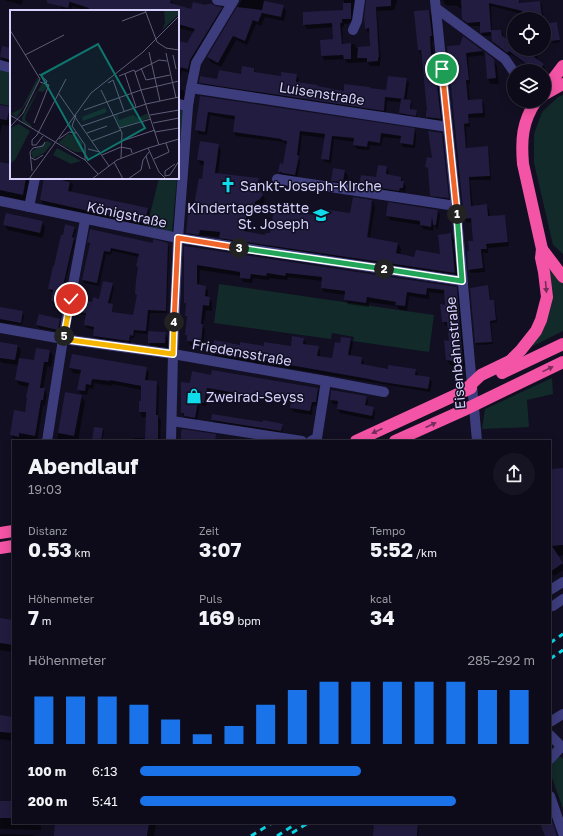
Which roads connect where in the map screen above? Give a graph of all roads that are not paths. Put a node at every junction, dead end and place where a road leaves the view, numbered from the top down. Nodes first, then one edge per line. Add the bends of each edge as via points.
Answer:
1 (217, 0) edge
2 (360, 0) edge
3 (233, 1) edge
4 (436, 4) edge
5 (353, 30) dead end
6 (508, 64) edge
7 (0, 65) edge
8 (563, 66) edge
9 (10, 68) edge
10 (551, 82) edge
11 (563, 84) edge
12 (191, 88) junction
13 (551, 90) edge
14 (179, 104) edge
15 (188, 106) junction
16 (531, 108) edge
17 (448, 127) junction
18 (35, 179) edge
19 (278, 179) dead end
20 (0, 201) edge
21 (456, 206) junction
22 (29, 207) junction
23 (85, 220) junction
24 (178, 238) junction
25 (542, 249) junction
26 (563, 277) edge
27 (462, 281) junction
28 (0, 328) edge
29 (63, 339) junction
30 (563, 344) edge
31 (173, 354) junction
32 (563, 362) edge
33 (326, 381) junction
34 (464, 391) junction
35 (384, 392) dead end
36 (172, 421) junction
37 (47, 440) edge
38 (171, 440) edge
39 (296, 440) edge
40 (314, 440) edge
41 (358, 440) edge
42 (397, 440) edge
43 (477, 440) edge
44 (12, 531) edge
45 (0, 533) edge
46 (12, 546) edge
47 (0, 548) edge
48 (563, 582) edge
49 (551, 589) edge
50 (563, 599) edge
51 (551, 606) edge
52 (563, 714) edge
53 (551, 721) edge
54 (551, 736) edge
55 (562, 747) edge
56 (551, 757) edge
57 (551, 799) edge
58 (563, 833) edge

1 - 3 street
2 - 5 street
3 - 12 street via 196,63
4 - 6 street
4 - 17 street, Eisenbahnstraße
7 - 9 street
8 - 10 highway
11 - 13 highway
12 - 15 street
12 - 17 street, Luisenstraße
14 - 15 street
15 - 24 street
16 - 25 highway via 526,120 522,153
17 - 21 street, Eisenbahnstraße
18 - 22 street
19 - 21 street
20 - 22 street, Königstraße
21 - 27 street, Eisenbahnstraße
22 - 23 street, Königstraße
23 - 24 street, Königstraße
23 - 29 street
24 - 27 street, Königstraße
24 - 31 street
25 - 26 highway
25 -> 34 highway via 547,297 536,331 510,361 480,375
27 - 43 street, Eisenbahnstraße
28 - 29 street, Friedensstraße
29 - 31 street, Friedensstraße
29 - 37 street
30 - 34 highway
31 - 33 street, Friedensstraße
31 - 36 street
42 -> 32 highway
33 - 35 street, Friedensstraße
33 - 40 street
34 -> 41 highway
36 - 38 street
36 - 39 street
44 - 45 highway
46 - 47 highway
48 - 49 street
50 - 51 street
52 - 53 street
54 - 55 street
55 - 56 street
57 - 58 street

